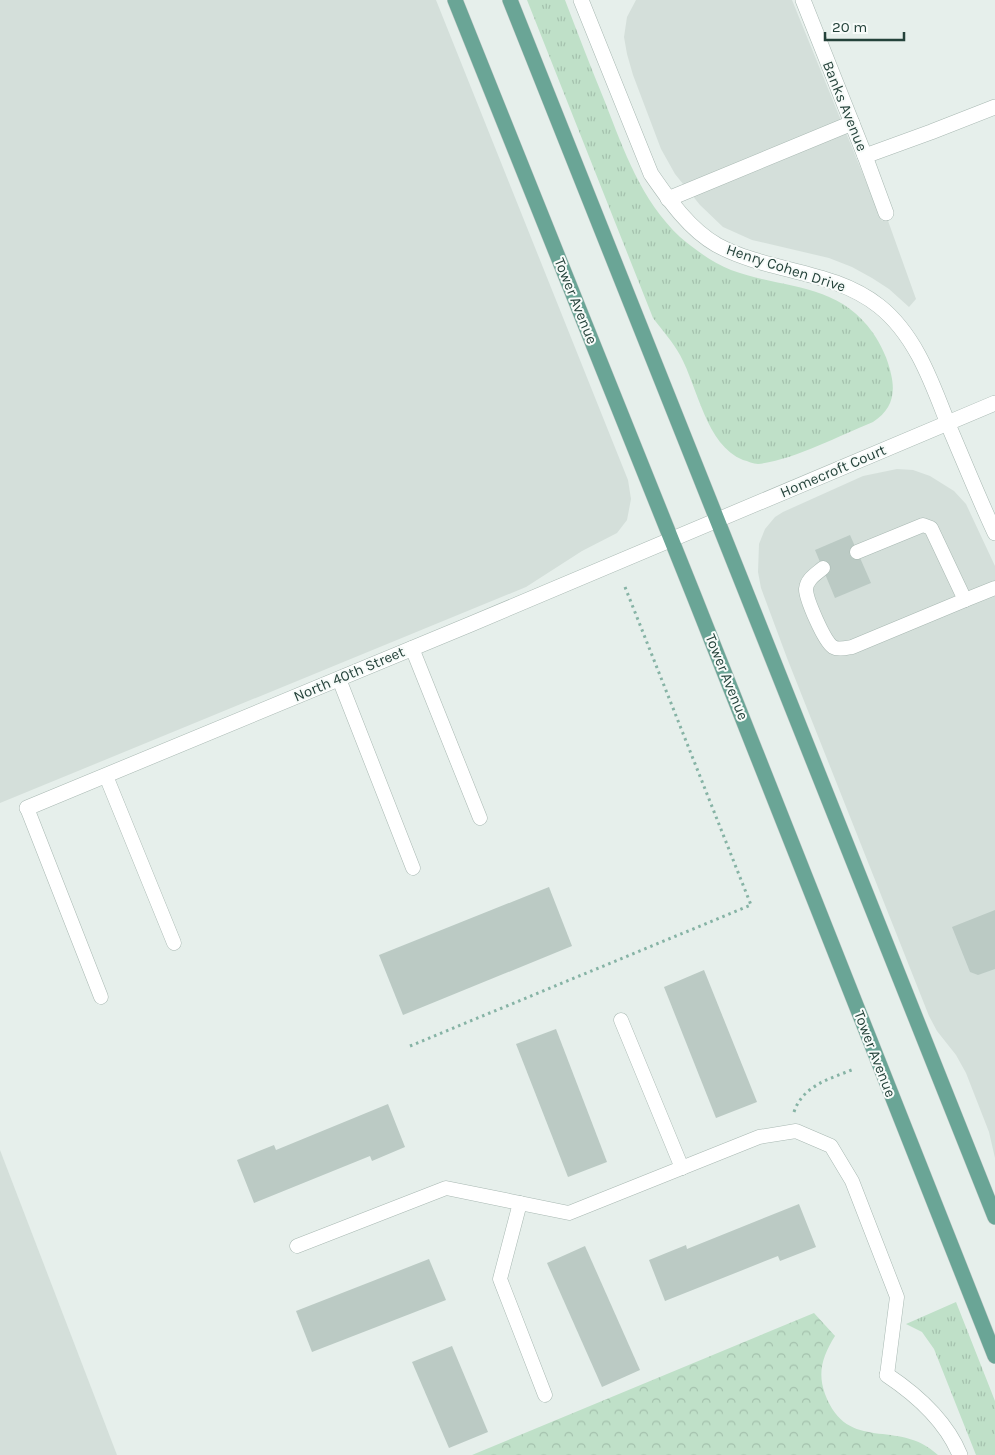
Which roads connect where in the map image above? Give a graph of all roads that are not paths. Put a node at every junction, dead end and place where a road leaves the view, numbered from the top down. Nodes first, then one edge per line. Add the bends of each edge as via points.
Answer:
1 (455, 0) edge
2 (510, 0) edge
3 (581, 0) edge
4 (803, 0) edge
5 (995, 107) edge
6 (852, 123) junction
7 (865, 156) junction
8 (668, 199) junction
9 (886, 213) dead end
10 (995, 403) edge
11 (948, 423) junction
12 (718, 519) junction
13 (995, 533) edge
14 (671, 539) junction
15 (857, 552) dead end
16 (823, 568) dead end
17 (995, 588) edge
18 (965, 600) junction
19 (412, 648) junction
20 (339, 679) junction
21 (106, 776) junction
22 (27, 808) joint
23 (480, 818) dead end
24 (413, 868) dead end
25 (174, 943) dead end
26 (101, 997) dead end
27 (621, 1020) dead end
28 (682, 1168) junction
29 (520, 1203) junction
30 (995, 1217) edge
31 (296, 1246) dead end
32 (995, 1356) edge
33 (887, 1374) joint
34 (545, 1395) dead end
35 (960, 1455) edge

1 - 14 main road, Tower Avenue
2 - 12 main road
3 - 8 street, Henry Cohen Drive via 651,174
4 - 6 street, Banks Avenue
5 - 7 street
6 - 7 street, Banks Avenue
6 - 8 street
7 - 9 street, Banks Avenue
8 - 11 street, Henry Cohen Drive via 701,234 717,245 766,263 837,282 880,307 897,323 913,346
10 - 11 street, Homecroft Court
11 - 12 street, Homecroft Court
11 - 13 street, Henry Cohen Drive
12 - 14 street, Homecroft Court
12 - 30 main road
14 - 19 street, North 40th Street
14 - 32 main road, Tower Avenue
15 - 18 lane via 923,526 931,528
16 - 18 lane via 811,577 806,588 807,597 825,638 833,647 852,647
17 - 18 lane
19 - 20 street, North 40th Street
19 - 23 lane
20 - 21 street, North 40th Street
20 - 24 lane
21 - 22 street, North 40th Street
21 - 25 lane
22 - 26 lane
27 - 28 lane
28 - 29 lane via 569,1213
28 - 33 lane via 759,1137 796,1131 831,1146 852,1181 897,1297
29 - 31 lane via 446,1188
29 - 34 lane via 500,1279
33 - 35 street via 909,1389 932,1412

